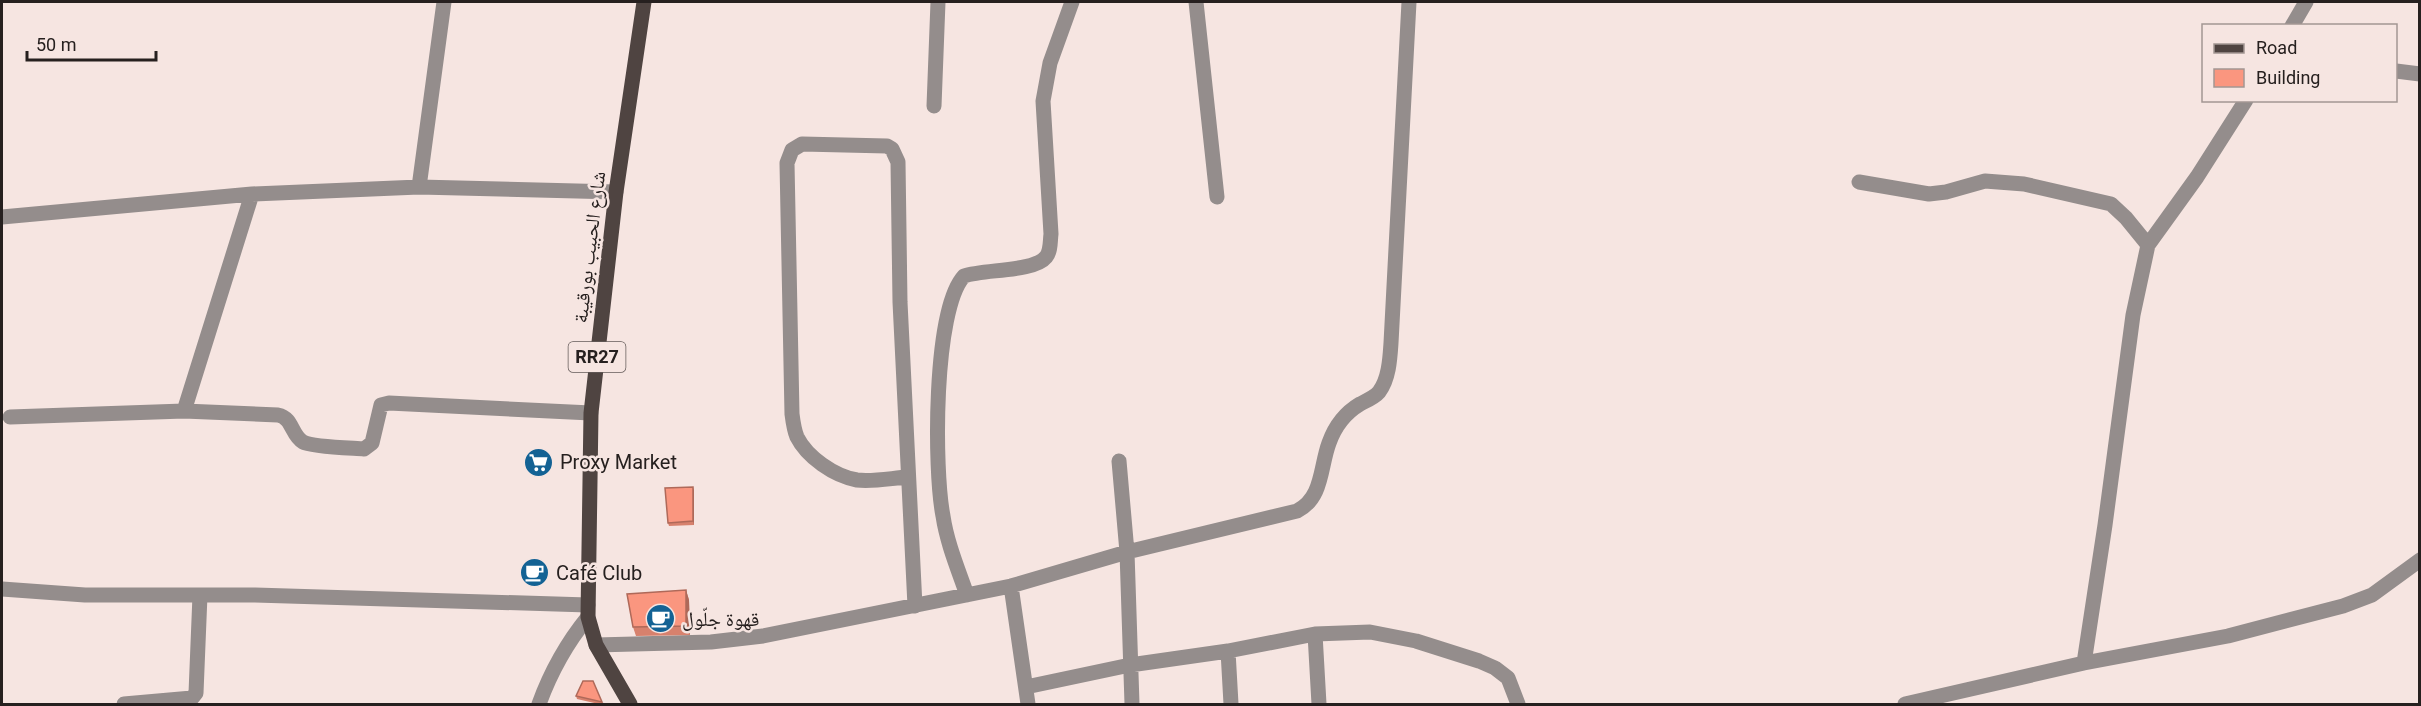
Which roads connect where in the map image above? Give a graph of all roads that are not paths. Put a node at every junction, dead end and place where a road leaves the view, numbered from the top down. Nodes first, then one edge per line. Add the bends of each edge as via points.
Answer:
1 (444, 2) edge
2 (644, 2) edge
3 (938, 2) edge
4 (1072, 2) edge
5 (1196, 2) edge
6 (1409, 2) edge
7 (2306, 2) edge
8 (2293, 24) edge
9 (2397, 70) edge
10 (2420, 74) edge
11 (2245, 102) edge
12 (934, 106) dead end
13 (1859, 182) dead end
14 (418, 187) junction
15 (616, 192) junction
16 (252, 194) junction
17 (1217, 197) dead end
18 (2, 217) edge
19 (2148, 245) junction
20 (184, 411) junction
21 (591, 412) junction
22 (10, 417) dead end
23 (1119, 461) dead end
24 (908, 477) junction
25 (1127, 552) junction
26 (2420, 560) edge
27 (1011, 586) junction
28 (2, 590) edge
29 (200, 595) junction
30 (967, 595) junction
31 (915, 606) junction
32 (588, 611) junction
33 (1315, 634) junction
34 (596, 645) junction
35 (1227, 651) junction
36 (2084, 663) junction
37 (1130, 665) junction
38 (1026, 687) junction
39 (124, 705) edge
40 (539, 705) edge
41 (630, 705) edge
42 (1028, 705) edge
43 (1132, 705) edge
44 (1231, 705) edge
45 (1319, 705) edge
46 (1518, 705) edge
47 (1905, 705) edge

1 - 14 street
2 - 15 main road, شارع الحبيب بورقيبة / RR27
3 - 12 street
4 - 30 street via 1050,63 1043,101 1049,251 1035,264 964,276 954,291 947,322 940,373 940,494 943,519
5 - 17 street
6 - 25 street via 1390,359 1380,391 1352,409 1339,424 1328,444 1315,493 1305,506
7 - 8 street
9 - 10 street
11 - 19 street
13 - 19 street via 1929,194 1985,181 2024,184 2111,204
14 - 15 street
14 - 16 street
15 - 21 main road, شارع الحبيب بورقيبة / RR27
16 - 18 street
16 - 20 street
19 - 36 street via 2133,315
20 - 21 street via 278,415 286,418 306,443 364,449 372,443 381,405 389,403
20 - 22 street
21 - 32 main road, شارع الحبيب بورقيبة / RR27
23 - 25 street
24 - 24 street via 896,154 886,146 802,144 792,150 787,163 792,414 797,436 822,464 851,479
24 - 31 street
25 - 27 street
25 - 37 street
26 - 36 street via 2372,595 2343,606 2209,640
27 - 30 street
27 - 38 street
28 - 29 street
29 - 32 street
29 - 39 street via 196,693 192,698
30 - 31 street
31 - 34 street via 742,639
32 - 34 main road, شارع الحبيب بورقيبة / RR27
32 - 40 street via 560,655
33 - 35 street
33 - 45 street
33 - 46 street via 1370,632 1396,636 1479,661 1508,678
34 - 41 main road, شارع الحبيب بورقيبة / RR27
35 - 37 street
35 - 44 street
36 - 47 street
37 - 38 street
37 - 43 street
38 - 42 street

